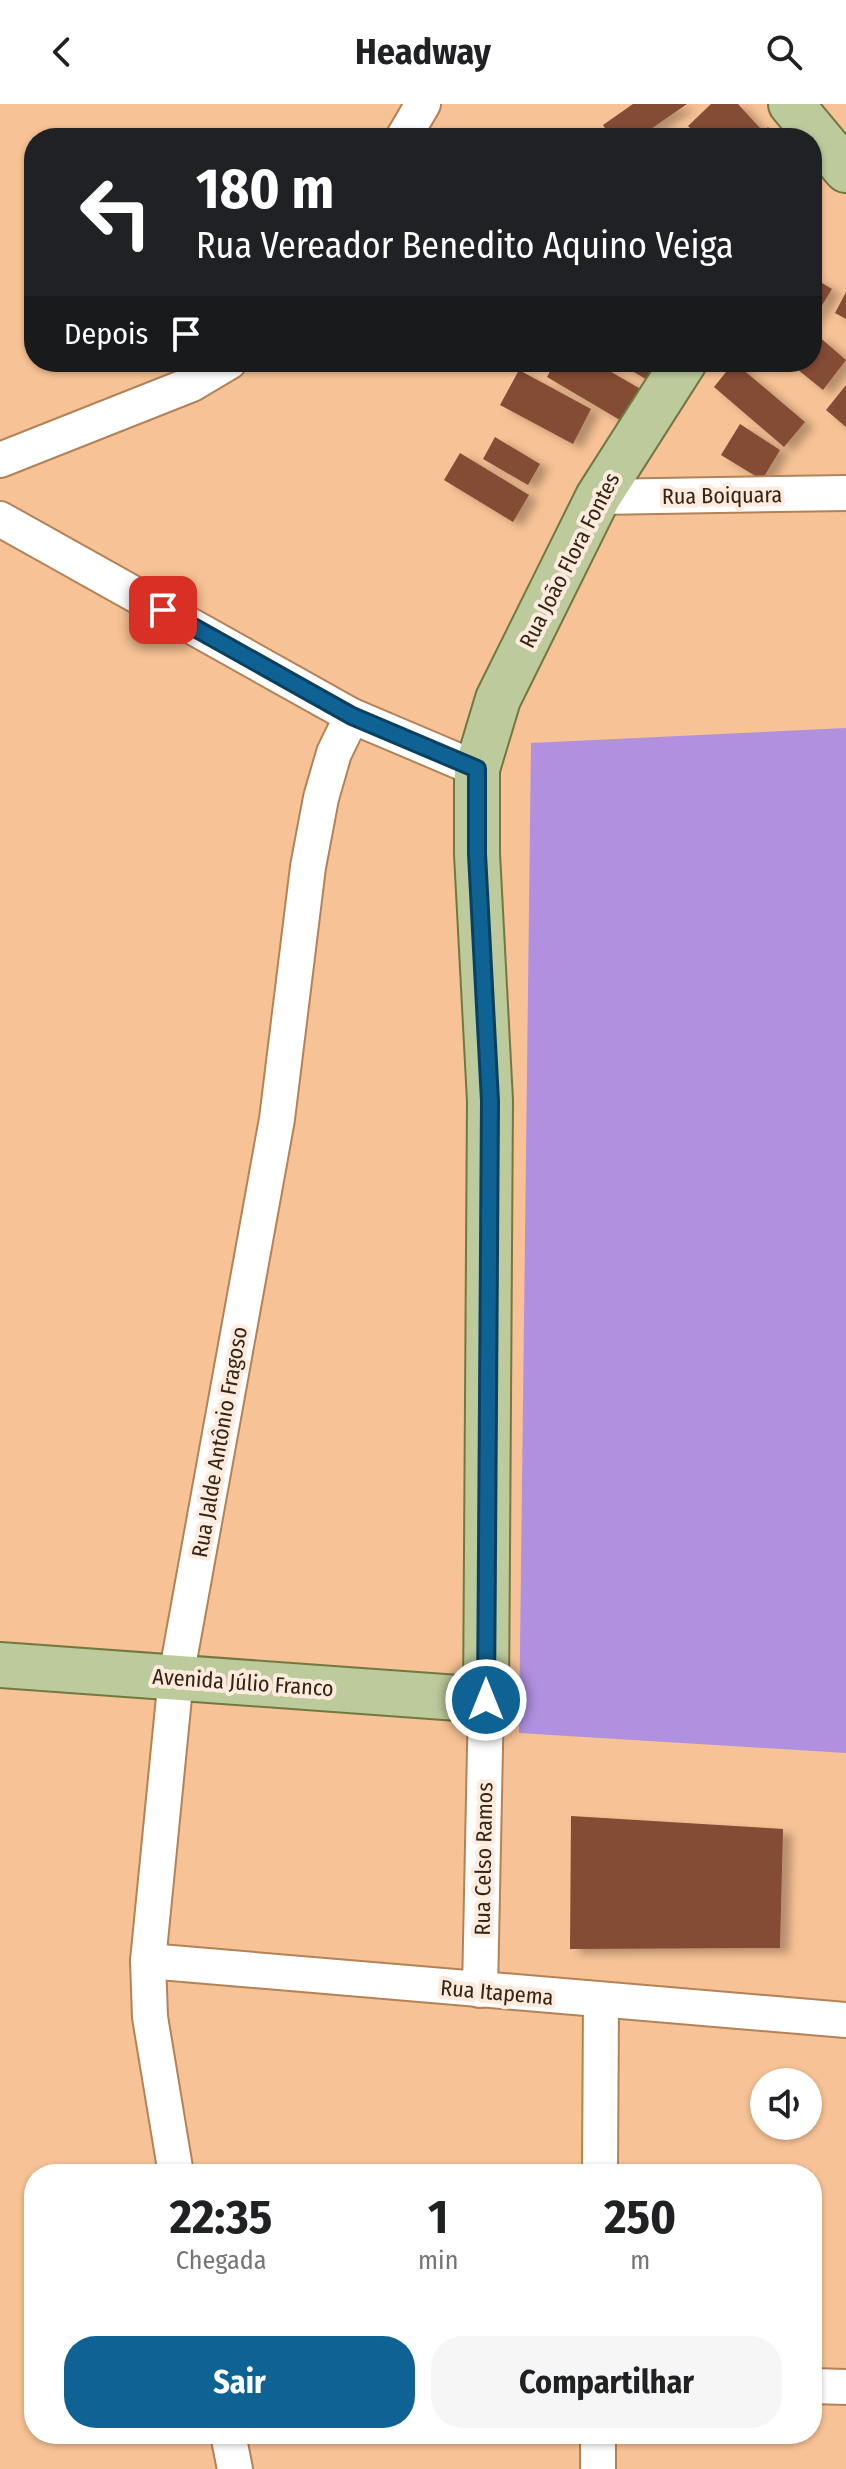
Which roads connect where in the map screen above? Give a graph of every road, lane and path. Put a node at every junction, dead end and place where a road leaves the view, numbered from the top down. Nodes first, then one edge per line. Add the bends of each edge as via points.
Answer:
1 (423, 104) edge
2 (791, 104) edge
3 (409, 128) edge
4 (807, 128) edge
5 (212, 372) edge
6 (678, 372) edge
7 (0, 460) edge
8 (846, 493) edge
9 (598, 497) junction
10 (0, 519) edge
11 (352, 716) junction
12 (477, 769) junction
13 (0, 1665) edge
14 (176, 1677) junction
15 (486, 1700) junction
16 (148, 1961) junction
17 (480, 1990) junction
18 (601, 2001) junction
19 (846, 2020) edge
20 (174, 2164) edge
21 (600, 2164) edge
22 (822, 2386) edge
23 (846, 2387) edge
24 (230, 2444) edge
25 (598, 2444) edge
26 (235, 2469) edge
27 (598, 2469) edge

1 - 3 street
2 - 4 main road
5 - 7 street
6 - 9 main road, Rua João Flora Fontes
8 - 9 street, Rua Boiquara
9 - 12 main road, Rua João Flora Fontes via 498,699
10 - 11 street
11 - 12 street
11 - 14 street, Rua Jalde Antônio Fragoso via 334,753 308,867 277,1119
12 - 15 main road, Rua Celso Ramos via 490,1101
13 - 14 main road, Avenida Júlio Franco
14 - 15 main road, Avenida Júlio Franco
14 - 16 street, Rua Jalde Antônio Fragoso
15 - 17 street, Rua Celso Ramos
16 - 17 street, Rua Itapema
16 - 20 street, Rua Jalde Antônio Fragoso via 150,2017
17 - 18 street, Rua Itapema
18 - 19 street, Rua Itapema
18 - 21 street
22 - 23 street
24 - 26 street
25 - 27 street

